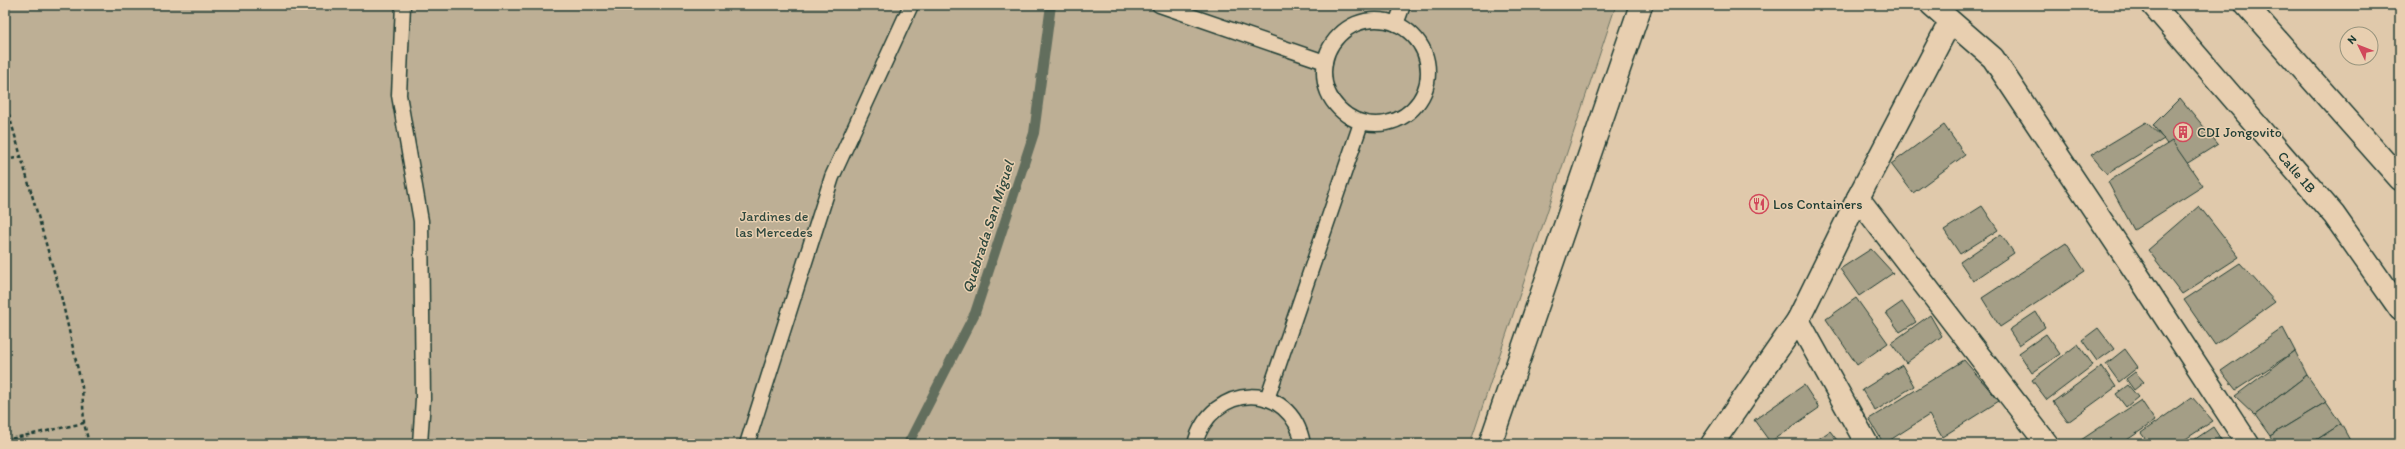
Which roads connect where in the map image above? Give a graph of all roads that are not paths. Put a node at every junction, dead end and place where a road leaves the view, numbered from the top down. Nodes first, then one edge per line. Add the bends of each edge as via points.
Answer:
1 (403, 5) edge
2 (911, 5) edge
3 (1159, 5) edge
4 (1403, 5) edge
5 (1641, 5) edge
6 (1932, 5) edge
7 (2153, 5) edge
8 (2246, 5) edge
9 (1950, 22) junction
10 (1396, 24) junction
11 (1325, 62) junction
12 (1361, 123) junction
13 (2400, 179) edge
14 (1858, 198) junction
15 (2400, 309) edge
16 (1798, 320) junction
17 (1267, 399) junction
18 (420, 444) edge
19 (747, 444) edge
20 (1195, 444) edge
21 (1303, 444) edge
22 (1490, 444) edge
23 (1712, 444) edge
24 (1867, 444) edge
25 (2047, 444) edge
26 (2248, 444) edge

1 - 18 lane via 399,95 421,221 423,399
2 - 19 lane via 832,177
3 - 11 lane
4 - 10 lane
5 - 22 street
6 - 9 street
7 - 15 street, Calle 1B via 2334,215
8 - 13 street
9 - 14 street
9 - 26 street via 1993,58
10 - 11 lane via 1379,20 1355,24 1340,34
10 - 12 lane via 1412,33 1422,47 1428,74 1426,88 1418,104 1405,116 1388,123
11 - 12 lane via 1326,88 1335,104 1345,114
12 - 17 lane
14 - 16 street
14 - 25 street
16 - 23 street
16 - 24 street
17 - 20 lane via 1248,395 1227,400 1211,412 1199,429
17 - 21 lane via 1277,403 1291,415 1298,425

